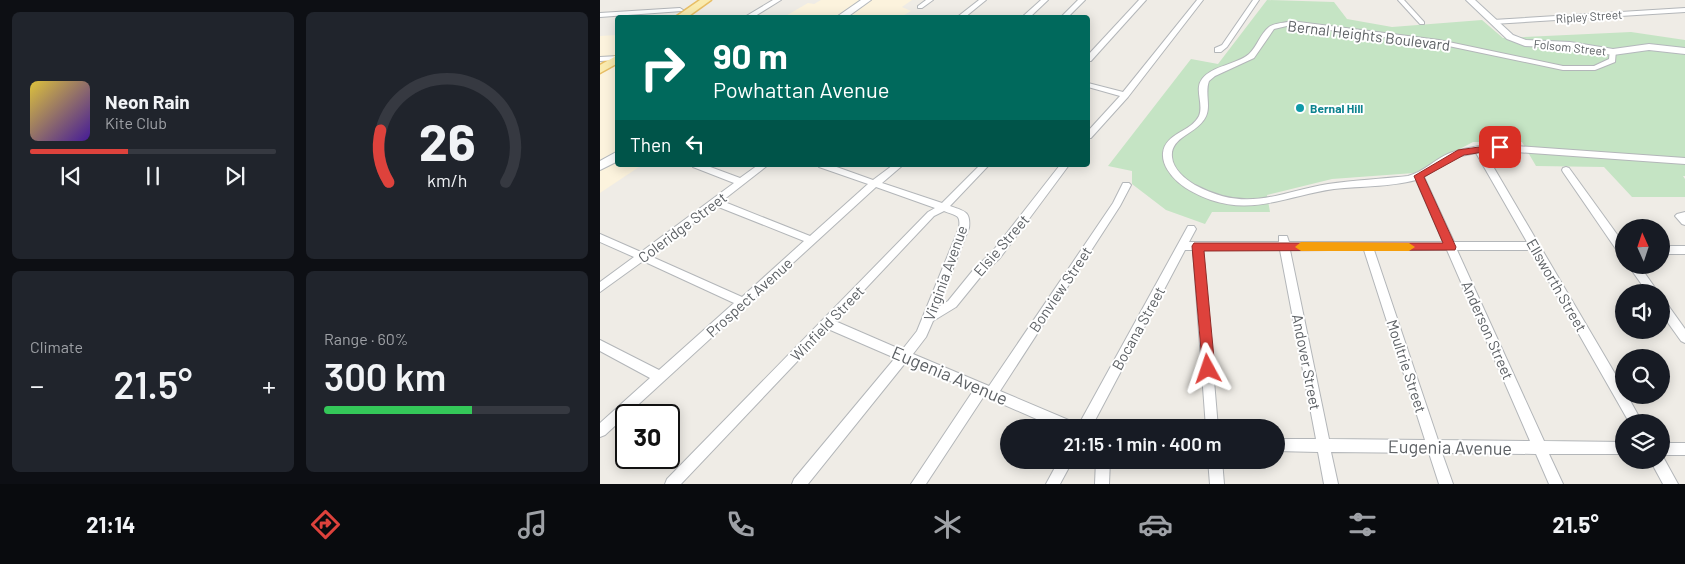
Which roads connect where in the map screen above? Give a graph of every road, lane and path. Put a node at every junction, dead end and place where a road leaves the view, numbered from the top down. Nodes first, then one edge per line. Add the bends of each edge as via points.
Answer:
1 (695, 0) edge
2 (706, 0) edge
3 (778, 0) edge
4 (867, 0) edge
5 (930, 0) edge
6 (982, 0) edge
7 (1045, 0) edge
8 (1082, 0) edge
9 (1143, 0) edge
10 (1200, 0) edge
11 (1256, 0) edge
12 (1401, 0) edge
13 (1470, 0) edge
14 (920, 7) dead end
15 (1685, 10) edge
16 (680, 14) edge
17 (600, 15) edge
18 (751, 15) edge
19 (844, 15) edge
20 (963, 15) edge
21 (1028, 15) edge
22 (1066, 15) edge
23 (1493, 22) junction
24 (1422, 23) dead end
25 (1218, 50) dead end
26 (1685, 51) edge
27 (615, 52) edge
28 (1614, 52) junction
29 (1090, 57) edge
30 (615, 58) edge
31 (601, 62) edge
32 (1090, 86) edge
33 (1125, 95) junction
34 (1090, 134) edge
35 (1478, 148) junction
36 (615, 157) edge
37 (1685, 162) edge
38 (600, 166) edge
39 (701, 167) edge
40 (761, 167) edge
41 (896, 167) edge
42 (983, 167) edge
43 (1063, 167) edge
44 (845, 168) edge
45 (1566, 170) dead end
46 (1419, 176) junction
47 (741, 182) junction
48 (875, 183) junction
49 (1126, 185) dead end
50 (715, 202) junction
51 (944, 207) junction
52 (1191, 229) dead end
53 (600, 238) edge
54 (1615, 239) edge
55 (811, 240) junction
56 (1284, 243) junction
57 (1182, 246) junction
58 (1198, 246) junction
59 (1534, 246) junction
60 (1368, 247) junction
61 (1451, 247) junction
62 (1670, 250) edge
63 (1685, 250) edge
64 (642, 257) junction
65 (600, 288) edge
66 (743, 302) junction
67 (930, 317) junction
68 (1670, 317) edge
69 (827, 323) junction
70 (1685, 338) edge
71 (600, 345) edge
72 (906, 356) junction
73 (660, 377) junction
74 (987, 390) junction
75 (1631, 414) edge
76 (1053, 419) edge
77 (1089, 419) edge
78 (1211, 419) edge
79 (600, 431) edge
80 (1285, 445) edge
81 (1324, 446) junction
82 (1433, 447) junction
83 (1540, 448) junction
84 (1615, 448) edge
85 (1670, 449) edge
86 (1685, 449) edge
87 (1061, 469) edge
88 (1103, 469) edge
89 (1215, 469) edge
90 (1662, 469) edge
91 (672, 484) edge
92 (799, 484) edge
93 (918, 484) edge
94 (1053, 484) edge
95 (1102, 484) edge
96 (1216, 484) edge
97 (1331, 484) edge
98 (1446, 484) edge
99 (1556, 484) edge
100 (1671, 484) edge

1 - 16 main road
2 - 16 main road
3 - 18 street
4 - 19 street
5 - 14 street
6 - 20 street
7 - 21 street
8 - 22 street
9 - 29 street
10 - 33 street
11 - 25 street via 1225,46
12 - 24 street
13 - 23 street, Folsom Street
15 - 23 street, Ripley Street
16 - 17 street
23 - 28 street, Folsom Street via 1519,41
26 - 28 street, Folsom Street via 1649,47
27 - 31 main road
28 - 46 street, Bernal Heights Boulevard via 1612,60 1602,66 1575,69 1426,40 1298,24 1276,26 1251,56 1205,80 1203,115 1172,142 1167,152 1174,172 1190,187 1238,204 1265,203 1326,187
30 - 31 main road
32 - 33 street
33 - 34 street
35 - 37 street, Bernal Heights Boulevard
35 - 46 street, Bernal Heights Boulevard via 1453,155
35 - 59 street, Ellsworth Street
36 - 38 street
39 - 47 street
40 - 47 street, Coleridge Street
41 - 48 street, Prospect Avenue
42 - 51 street, Winfield Street
43 - 67 street, Elsie Street via 996,255 952,304
44 - 48 street, Virginia Avenue
45 - 54 street
46 - 61 street, Anderson Street
47 - 50 street, Coleridge Street
48 - 51 street, Virginia Avenue
48 - 55 street, Prospect Avenue
49 - 74 street, Bonview Street via 1117,204
50 - 55 street
50 - 64 street, Coleridge Street
51 - 67 street, Virginia Avenue via 962,214 964,228
51 - 69 street, Winfield Street via 931,214
52 - 57 street, Bocana Street
53 - 64 street
55 - 66 street, Prospect Avenue
56 - 58 street
56 - 60 street
56 - 81 street, Andover Street
57 - 58 street
57 - 77 street, Bocana Street
58 - 78 street
59 - 61 street
59 - 75 street, Ellsworth Street
60 - 61 street
60 - 82 street, Moultrie Street
61 - 83 street, Anderson Street
62 - 63 street
64 - 65 street, Coleridge Street
64 - 66 street
66 - 73 street, Prospect Avenue
67 - 72 street, Virginia Avenue
68 - 70 street
69 - 72 street, Eugenia Avenue
69 - 91 street, Winfield Street
71 - 73 street
72 - 74 street, Eugenia Avenue
72 - 92 street
73 - 79 street, Prospect Avenue
74 - 76 street, Eugenia Avenue
74 - 93 street, Bonview Street
80 - 81 street, Eugenia Avenue
81 - 82 street, Eugenia Avenue
81 - 97 street, Andover Street
82 - 83 street, Eugenia Avenue
82 - 98 street, Moultrie Street
83 - 84 street, Eugenia Avenue
83 - 99 street, Anderson Street
85 - 86 street
87 - 94 street
88 - 95 street
89 - 96 street
90 - 100 street

